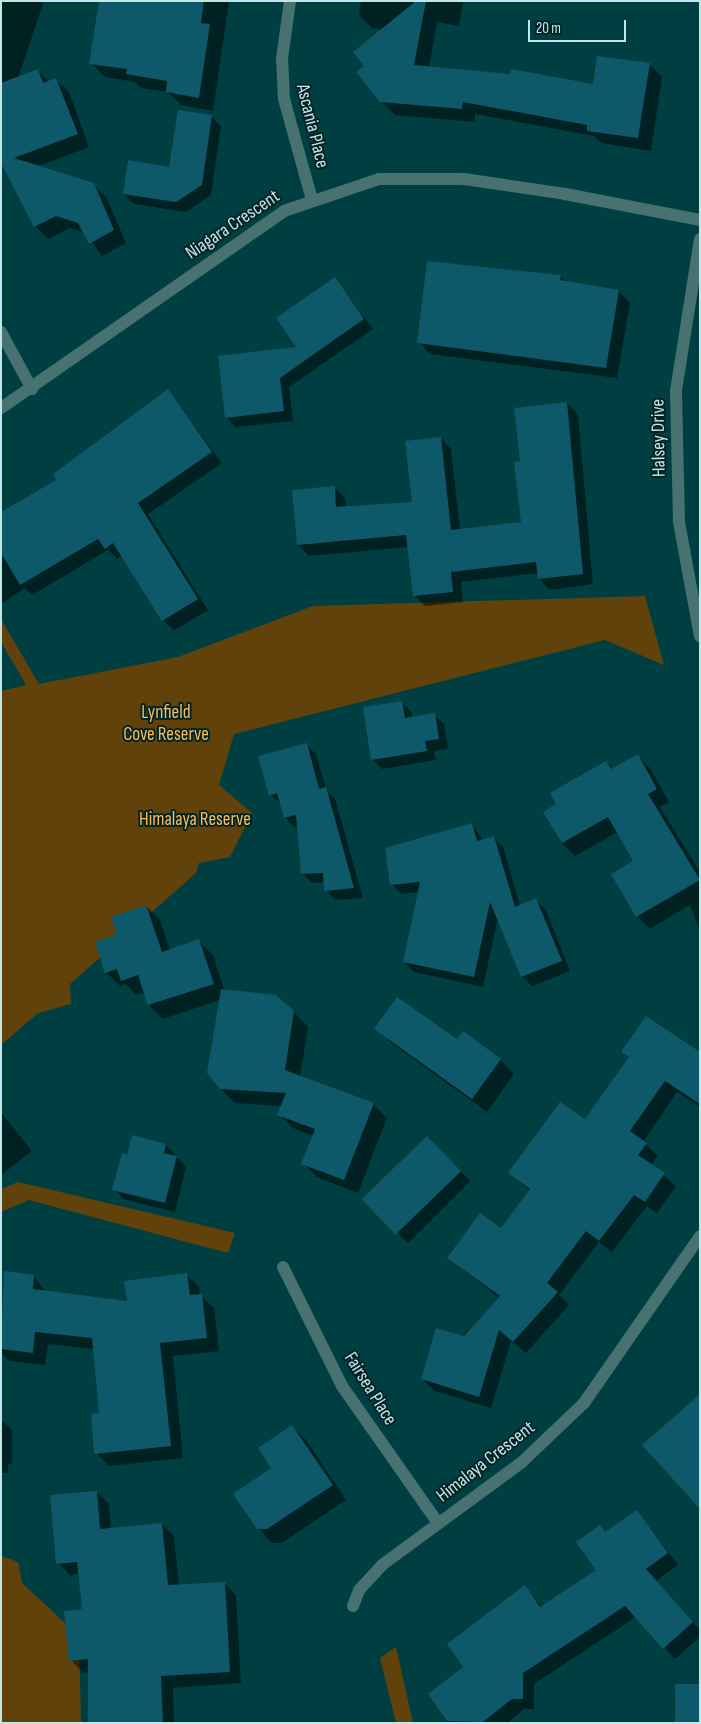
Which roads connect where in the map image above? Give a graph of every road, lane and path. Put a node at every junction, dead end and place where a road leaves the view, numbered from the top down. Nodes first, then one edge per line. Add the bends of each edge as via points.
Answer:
1 (290, 1) edge
2 (312, 200) junction
3 (700, 220) edge
4 (700, 239) edge
5 (1, 332) edge
6 (32, 389) junction
7 (1, 408) edge
8 (700, 636) edge
9 (700, 1236) edge
10 (283, 1267) dead end
11 (438, 1523) junction
12 (353, 1606) dead end

1 - 2 street, Ascania Place via 282,59 284,99
2 - 3 street, Niagara Crescent via 379,179 464,179
2 - 6 street, Niagara Crescent via 284,210
4 - 8 street, Halsey Drive via 676,391 679,522
5 - 6 street
6 - 7 street, Niagara Crescent
9 - 11 street, Himalaya Crescent via 584,1403 521,1463
10 - 11 street, Fairsea Place via 342,1386
11 - 12 street, Himalaya Crescent via 369,1578

